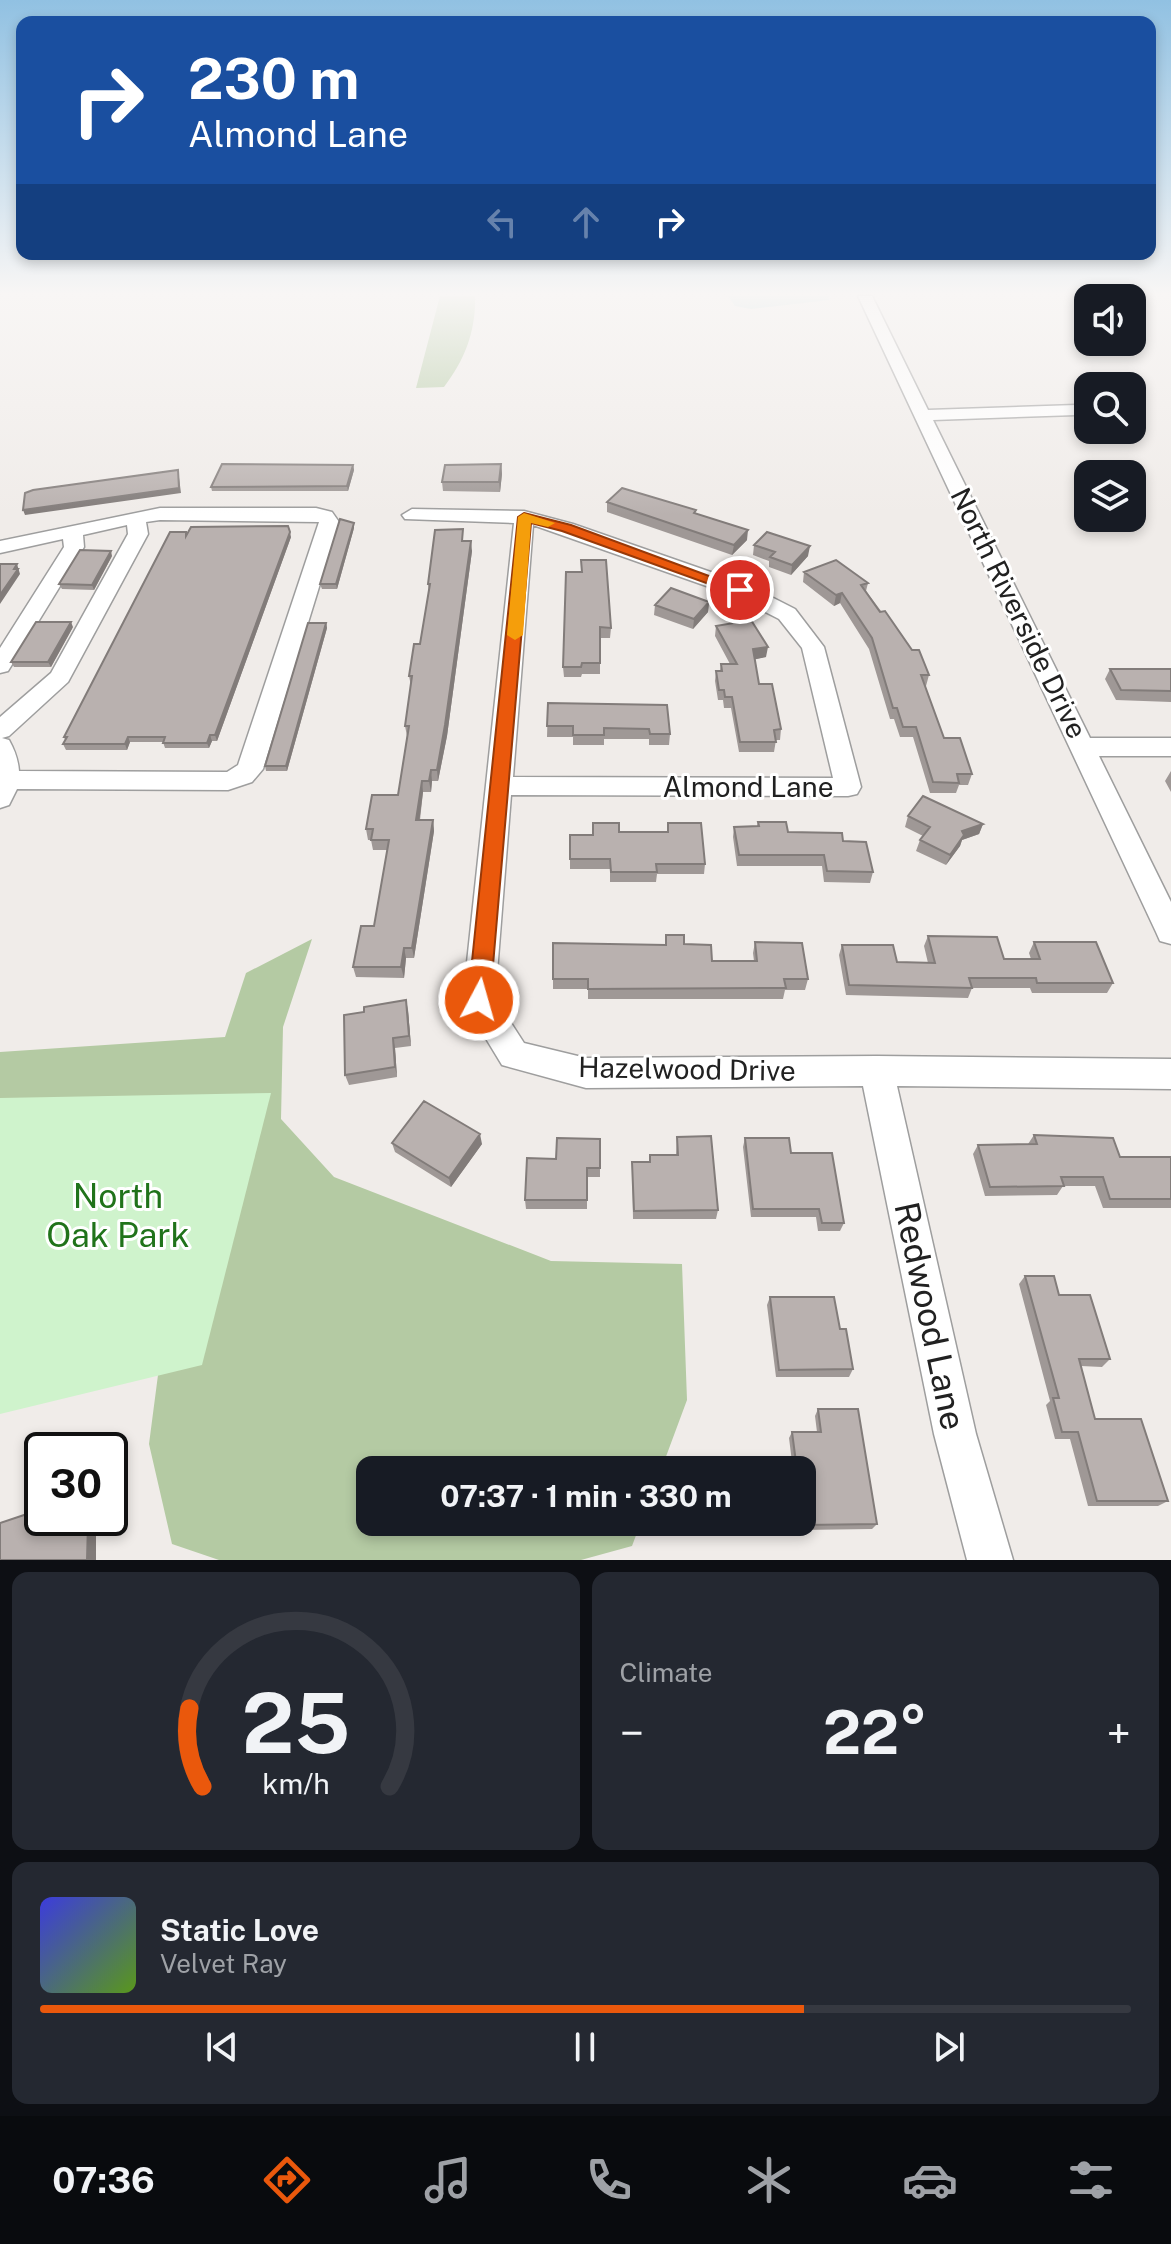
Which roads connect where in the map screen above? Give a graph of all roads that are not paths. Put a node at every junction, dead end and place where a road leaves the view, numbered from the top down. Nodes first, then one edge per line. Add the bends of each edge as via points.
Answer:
1 (900, 369) edge
2 (1074, 410) edge
3 (923, 415) junction
4 (412, 515) dead end
5 (136, 517) junction
6 (524, 517) junction
7 (72, 530) junction
8 (0, 547) edge
9 (0, 666) edge
10 (0, 730) edge
11 (0, 746) edge
12 (1084, 747) junction
13 (1171, 747) edge
14 (500, 786) junction
15 (4, 789) edge
16 (1171, 932) edge
17 (877, 1071) junction
18 (1171, 1074) edge
19 (990, 1560) edge

1 - 3 street, North Riverside Drive
2 - 3 street
3 - 12 street, North Riverside Drive
4 - 6 street, Almond Lane
5 - 7 street
5 - 10 street via 138,534 60,677
5 - 15 street via 316,514 328,520 250,769 228,781
6 - 14 street, Hazelwood Drive
6 - 14 street, Almond Lane via 740,590 787,614 813,647 848,787
7 - 8 street
7 - 9 street via 74,547
11 - 15 street via 5,756
12 - 13 street
12 - 16 street, North Riverside Drive
14 - 17 street, Hazelwood Drive via 479,1000 514,1055 586,1073
17 - 18 street, Hazelwood Drive
17 - 19 street, Redwood Lane via 955,1434

